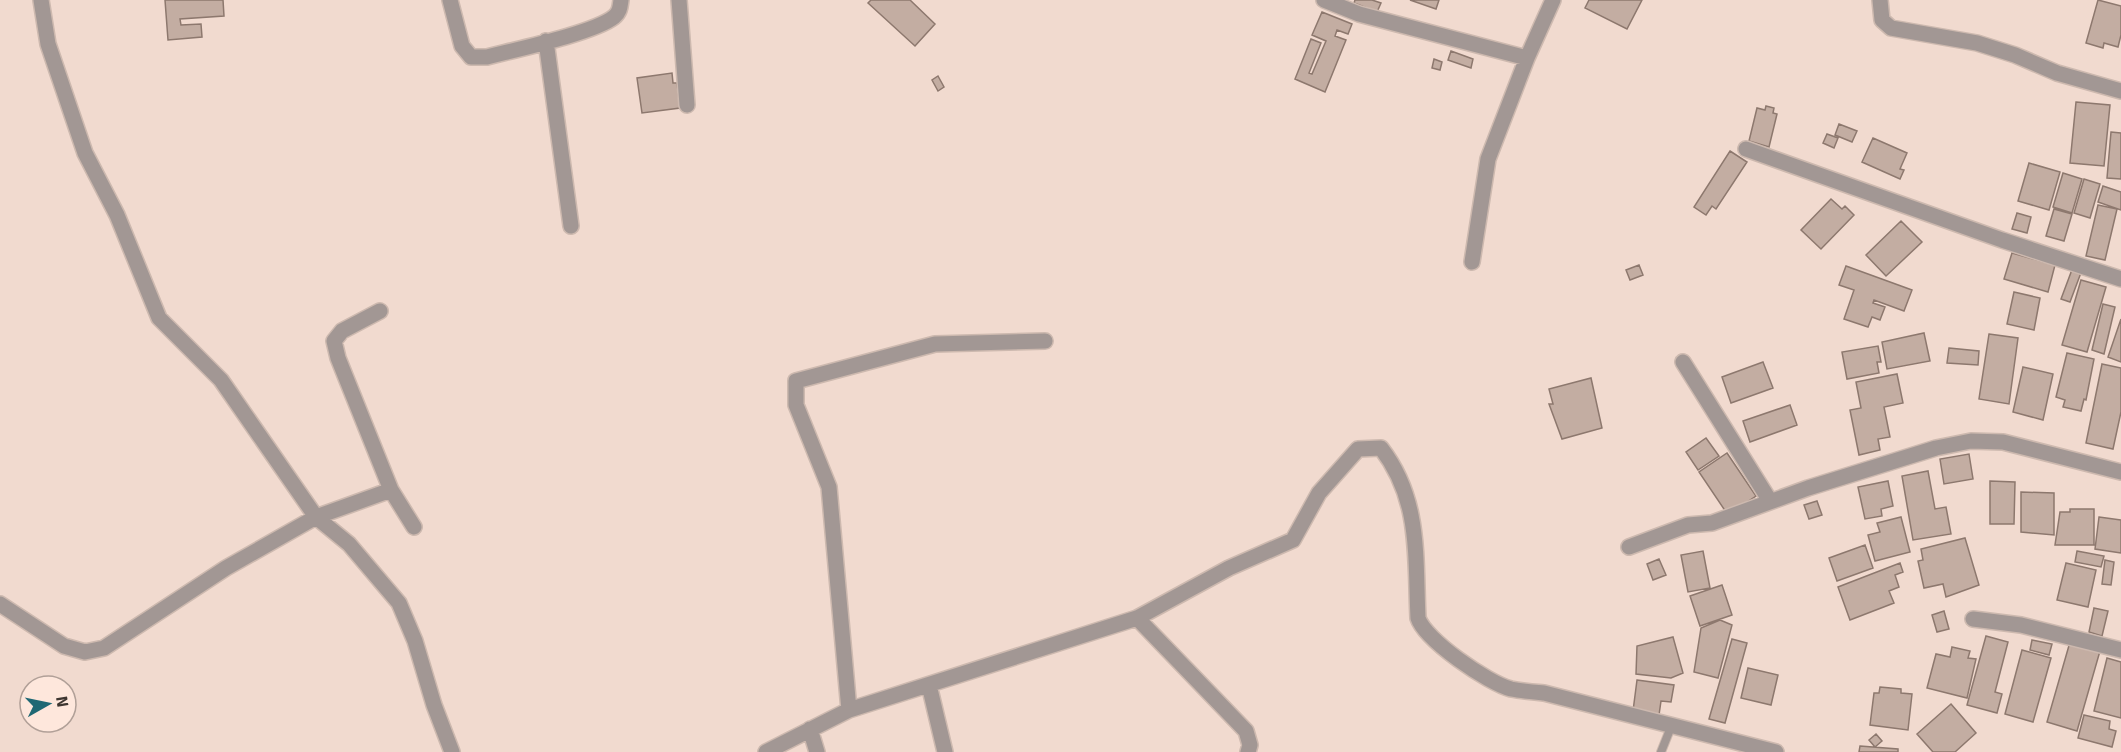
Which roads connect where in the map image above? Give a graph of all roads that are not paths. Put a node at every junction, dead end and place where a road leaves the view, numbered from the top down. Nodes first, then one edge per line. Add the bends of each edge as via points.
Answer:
1 (41, 0) edge
2 (450, 0) edge
3 (621, 0) edge
4 (679, 0) edge
5 (1324, 0) edge
6 (1553, 0) edge
7 (1880, 0) edge
8 (546, 41) junction
9 (1527, 58) junction
10 (2121, 91) edge
11 (687, 105) dead end
12 (1746, 149) dead end
13 (571, 226) dead end
14 (1472, 262) dead end
15 (2121, 279) edge
16 (380, 311) dead end
17 (1045, 341) dead end
18 (1683, 362) dead end
19 (2121, 471) edge
20 (391, 490) junction
21 (1770, 501) junction
22 (316, 517) junction
23 (414, 528) dead end
24 (1629, 547) dead end
25 (0, 604) edge
26 (1137, 618) junction
27 (1973, 619) dead end
28 (2121, 650) edge
29 (929, 685) junction
30 (849, 710) junction
31 (1671, 727) junction
32 (810, 729) junction
33 (452, 752) edge
34 (766, 752) edge
35 (817, 752) edge
36 (945, 752) edge
37 (1248, 752) edge
38 (1661, 752) edge
39 (1776, 752) edge

1 - 22 street via 48,44 85,153 117,215 159,318 220,380
2 - 8 street via 462,46 471,57 487,57
3 - 8 street via 620,10 612,18
4 - 11 street
5 - 9 street via 1359,14
6 - 9 street
7 - 10 street via 1882,20 1891,28 1977,43 2057,73
8 - 13 street
9 - 14 street via 1488,159
12 - 15 street
16 - 20 street via 342,331 334,340
17 - 30 street via 935,344 796,381 796,405 829,487
18 - 21 street
19 - 21 street via 2003,442 1971,441
20 - 22 street
20 - 23 street
21 - 24 street
22 - 25 street via 226,568 104,648 85,652 64,646
22 - 33 street via 349,544 399,603
26 - 29 street
26 - 31 street via 1229,568 1293,540 1319,493 1345,462 1358,449 1381,448 1393,464 1413,514 1418,618 1436,644 1509,688 1544,693
26 - 37 street via 1246,731
27 - 28 street via 2021,625
29 - 30 street
29 - 36 street
30 - 32 street
31 - 38 lane
31 - 39 street
32 - 34 street
32 - 35 street

